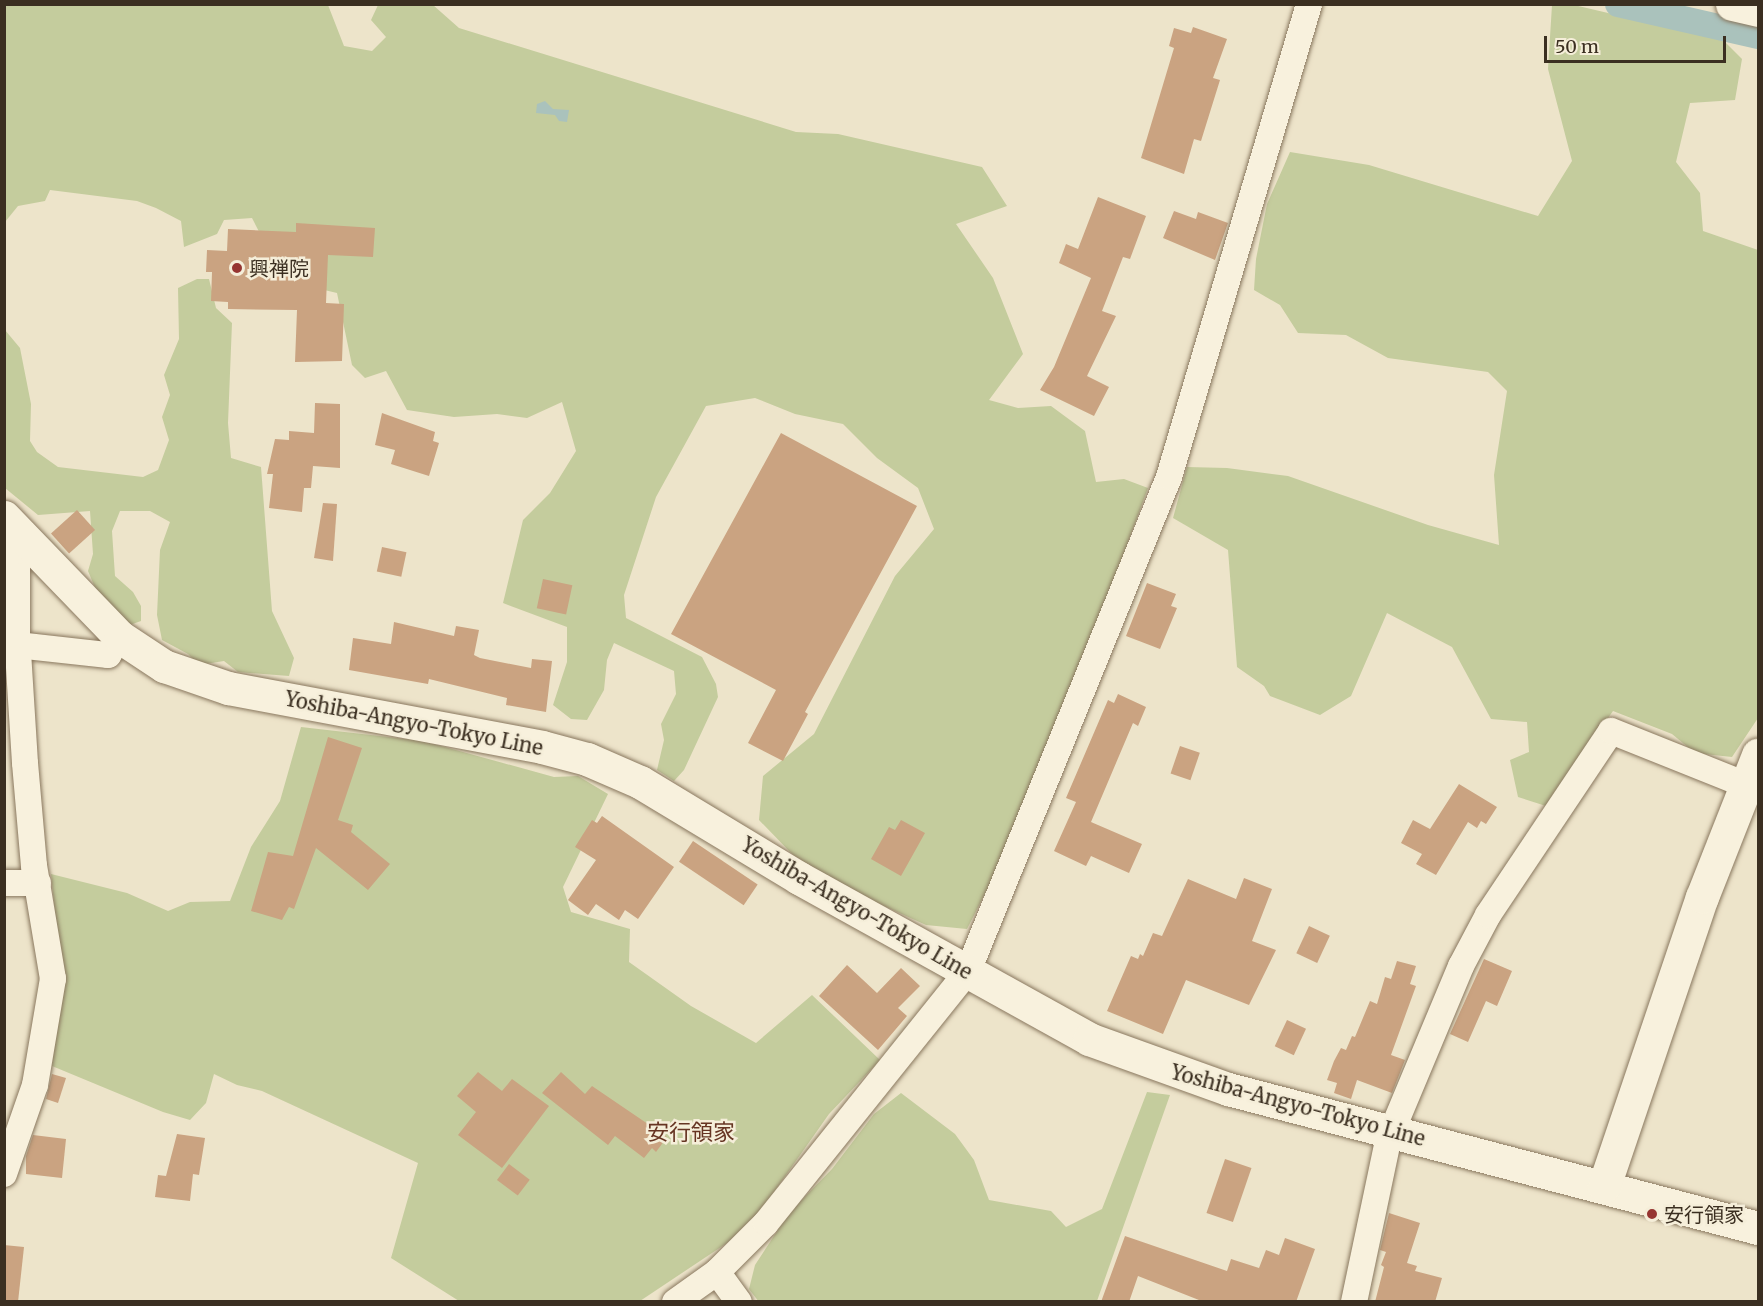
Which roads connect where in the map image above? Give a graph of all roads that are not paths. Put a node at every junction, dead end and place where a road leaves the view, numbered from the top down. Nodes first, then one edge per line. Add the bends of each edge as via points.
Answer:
1 (1309, 4) edge
2 (1732, 4) edge
3 (1758, 10) edge
4 (13, 527) edge
5 (120, 637) junction
6 (17, 645) junction
7 (1758, 755) edge
8 (1746, 785) junction
9 (4, 882) edge
10 (38, 882) junction
11 (968, 971) junction
12 (1391, 1131) junction
13 (4, 1174) edge
14 (1604, 1186) junction
15 (1758, 1228) edge
16 (717, 1272) junction
17 (675, 1302) edge
18 (739, 1302) edge
19 (1354, 1302) edge

1 - 11 street via 1169,477
2 - 3 main road
4 - 5 main road, Yoshiba-Angyo-Tokyo Line
4 - 6 street via 17,551
5 - 6 street via 108,655
5 - 11 main road, Yoshiba-Angyo-Tokyo Line via 164,666 228,688 542,747 587,759 639,782 799,878
6 - 10 street
7 - 8 main road
8 - 12 street via 1611,731 1488,915 1461,966
8 - 14 main road via 1702,897
9 - 10 street
10 - 13 street via 53,979 35,1085
11 - 12 main road, Yoshiba-Angyo-Tokyo Line via 1089,1039 1156,1066
11 - 16 street via 766,1223
12 - 14 main road, Yoshiba-Angyo-Tokyo Line
12 - 19 street
14 - 15 main road, Yoshiba-Angyo-Tokyo Line
16 - 17 street
16 - 18 street

